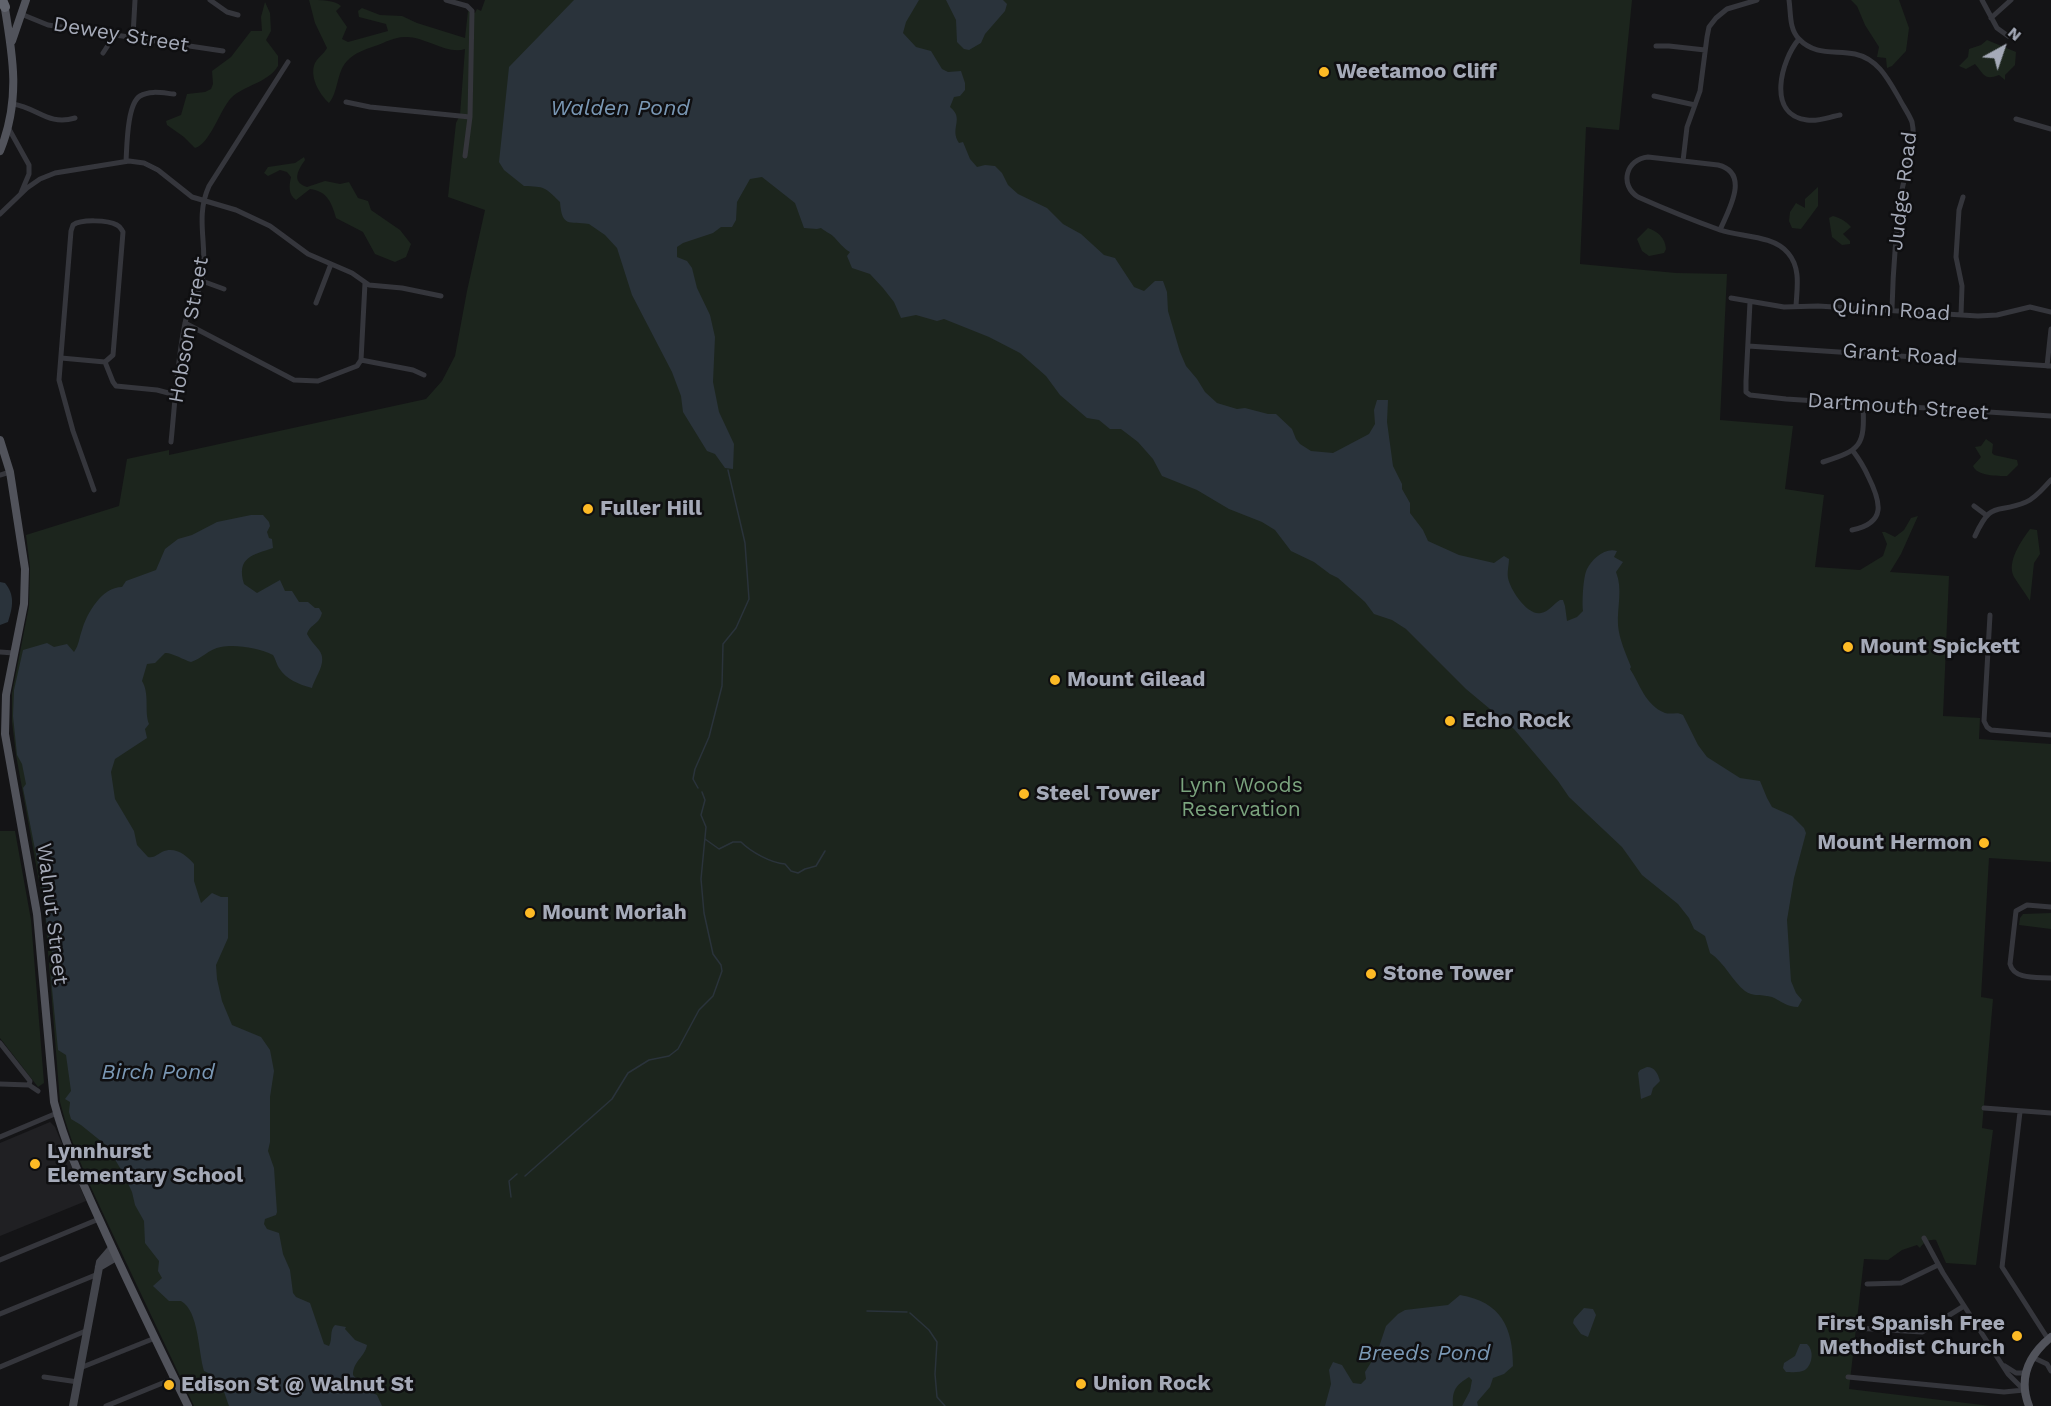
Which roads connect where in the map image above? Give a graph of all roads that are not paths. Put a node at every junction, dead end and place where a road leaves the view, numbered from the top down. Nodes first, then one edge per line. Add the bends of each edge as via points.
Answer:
1 (26, 0) edge
2 (135, 0) edge
3 (210, 0) edge
4 (446, 0) edge
5 (1757, 0) edge
6 (1789, 0) edge
7 (1982, 0) edge
8 (2011, 0) edge
9 (3, 2) edge
10 (461, 2) edge
11 (21, 14) junction
12 (238, 15) dead end
13 (1991, 18) junction
14 (116, 33) junction
15 (134, 36) junction
16 (2008, 36) dead end
17 (1799, 39) junction
18 (11, 44) junction
19 (1656, 46) dead end
20 (1705, 50) junction
21 (223, 51) dead end
22 (103, 53) dead end
23 (288, 63) dead end
24 (174, 94) dead end
25 (1654, 96) dead end
26 (346, 102) dead end
27 (13, 104) junction
28 (1695, 105) junction
29 (1839, 115) dead end
30 (470, 117) junction
31 (75, 118) dead end
32 (2016, 119) dead end
33 (9, 129) junction
34 (2051, 129) edge
35 (0, 151) edge
36 (465, 156) dead end
37 (126, 161) junction
38 (1683, 161) junction
39 (20, 196) junction
40 (1963, 197) dead end
41 (203, 200) junction
42 (0, 214) edge
43 (1720, 230) junction
44 (331, 264) junction
45 (202, 281) junction
46 (365, 283) junction
47 (224, 289) dead end
48 (441, 296) dead end
49 (1731, 298) dead end
50 (1749, 302) junction
51 (316, 303) dead end
52 (1796, 306) junction
53 (1892, 309) junction
54 (2051, 312) edge
55 (1961, 315) junction
56 (185, 323) junction
57 (2051, 329) edge
58 (1748, 346) junction
59 (61, 358) junction
60 (361, 360) junction
61 (105, 362) junction
62 (2049, 366) edge
63 (423, 375) dead end
64 (176, 394) junction
65 (1863, 405) junction
66 (2051, 416) edge
67 (0, 440) edge
68 (171, 442) dead end
69 (1853, 451) junction
70 (1823, 462) dead end
71 (9, 472) junction
72 (0, 475) edge
73 (2051, 480) edge
74 (94, 490) dead end
75 (1974, 506) dead end
76 (1986, 515) junction
77 (1852, 530) dead end
78 (1975, 536) dead end
79 (1990, 615) dead end
80 (0, 652) edge
81 (14, 653) junction
82 (2, 718) edge
83 (2051, 735) edge
84 (2051, 906) edge
85 (2051, 978) edge
86 (0, 1043) edge
87 (0, 1084) edge
88 (29, 1085) junction
89 (38, 1091) dead end
90 (1984, 1108) dead end
91 (2020, 1112) junction
92 (57, 1113) junction
93 (2051, 1113) edge
94 (0, 1132) edge
95 (8, 1134) junction
96 (0, 1137) edge
97 (99, 1219) junction
98 (1924, 1238) dead end
99 (112, 1248) junction
100 (116, 1257) junction
101 (0, 1260) edge
102 (1938, 1265) junction
103 (98, 1271) junction
104 (1867, 1284) dead end
105 (1964, 1306) junction
106 (0, 1314) edge
107 (1855, 1328) dead end
108 (88, 1330) junction
109 (155, 1338) junction
110 (2050, 1338) edge
111 (2032, 1357) junction
112 (2004, 1365) junction
113 (0, 1368) edge
114 (80, 1368) junction
115 (2051, 1371) edge
116 (2026, 1373) junction
117 (44, 1377) dead end
118 (1848, 1377) dead end
119 (175, 1378) junction
120 (78, 1382) junction
121 (2024, 1390) junction
122 (117, 1404) edge
123 (74, 1406) edge
124 (106, 1406) edge
125 (188, 1406) edge
126 (2029, 1406) edge

1 - 11 main road
2 - 15 street
3 - 12 street via 226,12
4 - 10 street
5 - 20 street via 1720,14 1708,30
6 - 17 street via 1792,25
7 - 13 street
8 - 13 street
9 - 18 main road
10 - 30 street via 472,11
11 - 14 street, Dewey Street via 48,25
11 - 18 main road
13 - 16 street via 1999,31
14 - 15 street, Dewey Street
14 - 22 street
15 - 21 street, Dewey Street
17 - 29 street via 1783,69 1784,103 1804,120
17 - 53 street, Judge Road via 1817,50 1855,54 1876,64 1910,119 1912,146 1900,210
18 - 27 main road via 15,70
19 - 20 street
20 - 28 street
23 - 41 street, Hobson Street
24 - 37 street via 147,93 137,97
25 - 28 street
26 - 30 street
27 - 31 street via 47,119
27 - 33 main road
28 - 38 street via 1687,128
30 - 36 street
32 - 34 street
33 - 35 main road
33 - 39 street via 28,165 29,174
37 - 39 street via 55,172
37 - 41 street via 158,170 192,197
38 - 43 street via 1723,166 1734,177 1735,191
38 - 43 street via 1639,159 1628,171 1629,188 1638,197
39 - 42 street
40 - 55 street via 1956,257 1962,286
41 - 44 street via 270,226 308,254
41 - 45 street, Hobson Street
43 - 52 street via 1777,244 1788,252 1796,266
44 - 46 street
44 - 51 street
45 - 47 street
45 - 56 street, Hobson Street
46 - 48 street
46 - 60 street
49 - 50 street, Quinn Road
50 - 52 street, Quinn Road
50 - 58 street
52 - 53 street, Quinn Road
53 - 55 street, Quinn Road
54 - 55 street, Quinn Road via 2030,307 1997,315
56 - 60 street via 294,380 318,381 357,366
56 - 64 street, Hobson Street
57 - 62 street
58 - 62 street, Grant Road
58 - 65 street, Dartmouth Street via 1746,392 1750,395
59 - 61 street
59 - 61 street via 73,225 82,221 111,223 123,232 113,355
59 - 74 street via 60,388
60 - 63 street
61 - 64 street via 116,386
64 - 68 street, Hobson Street
65 - 66 street, Dartmouth Street
65 - 69 street via 1862,438
67 - 71 main road, Walnut Street
69 - 70 street
69 - 77 street via 1876,491 1879,509 1868,526
71 - 72 street
71 - 81 main road, Walnut Street via 25,569 24,604
73 - 76 street via 2030,500
75 - 76 street
76 - 78 street
79 - 83 street via 1986,726 1991,730
80 - 81 street
81 - 82 main road, Walnut Street
82 - 92 main road, Walnut Street via 36,903
84 - 85 street via 2027,904 2016,910 2010,964 2018,974
86 - 88 street
87 - 88 street
88 - 89 street
90 - 91 street
91 - 93 street
91 - 110 street via 2002,1267
92 - 95 street
92 - 97 main road, Walnut Street
94 - 95 street
95 - 96 street
97 - 99 main road, Walnut Street
97 - 101 street
98 - 102 street
99 - 100 main road, Walnut Street
99 - 103 street
100 - 103 street
100 - 109 main road, Walnut Street
102 - 104 street via 1901,1283
102 - 105 street
103 - 106 street
103 - 108 street
105 - 107 street via 1923,1332
105 - 112 street
108 - 113 street
108 - 114 street
109 - 114 street
109 - 119 main road, Walnut Street
110 - 111 main road
111 - 115 street
111 - 116 main road
112 - 116 street via 2016,1373
112 - 121 street
114 - 120 street
116 - 121 main road
117 - 120 street
118 - 121 street via 2004,1392
119 - 122 street
119 - 125 main road, Walnut Street
120 - 123 street
121 - 126 main road
122 - 124 street

